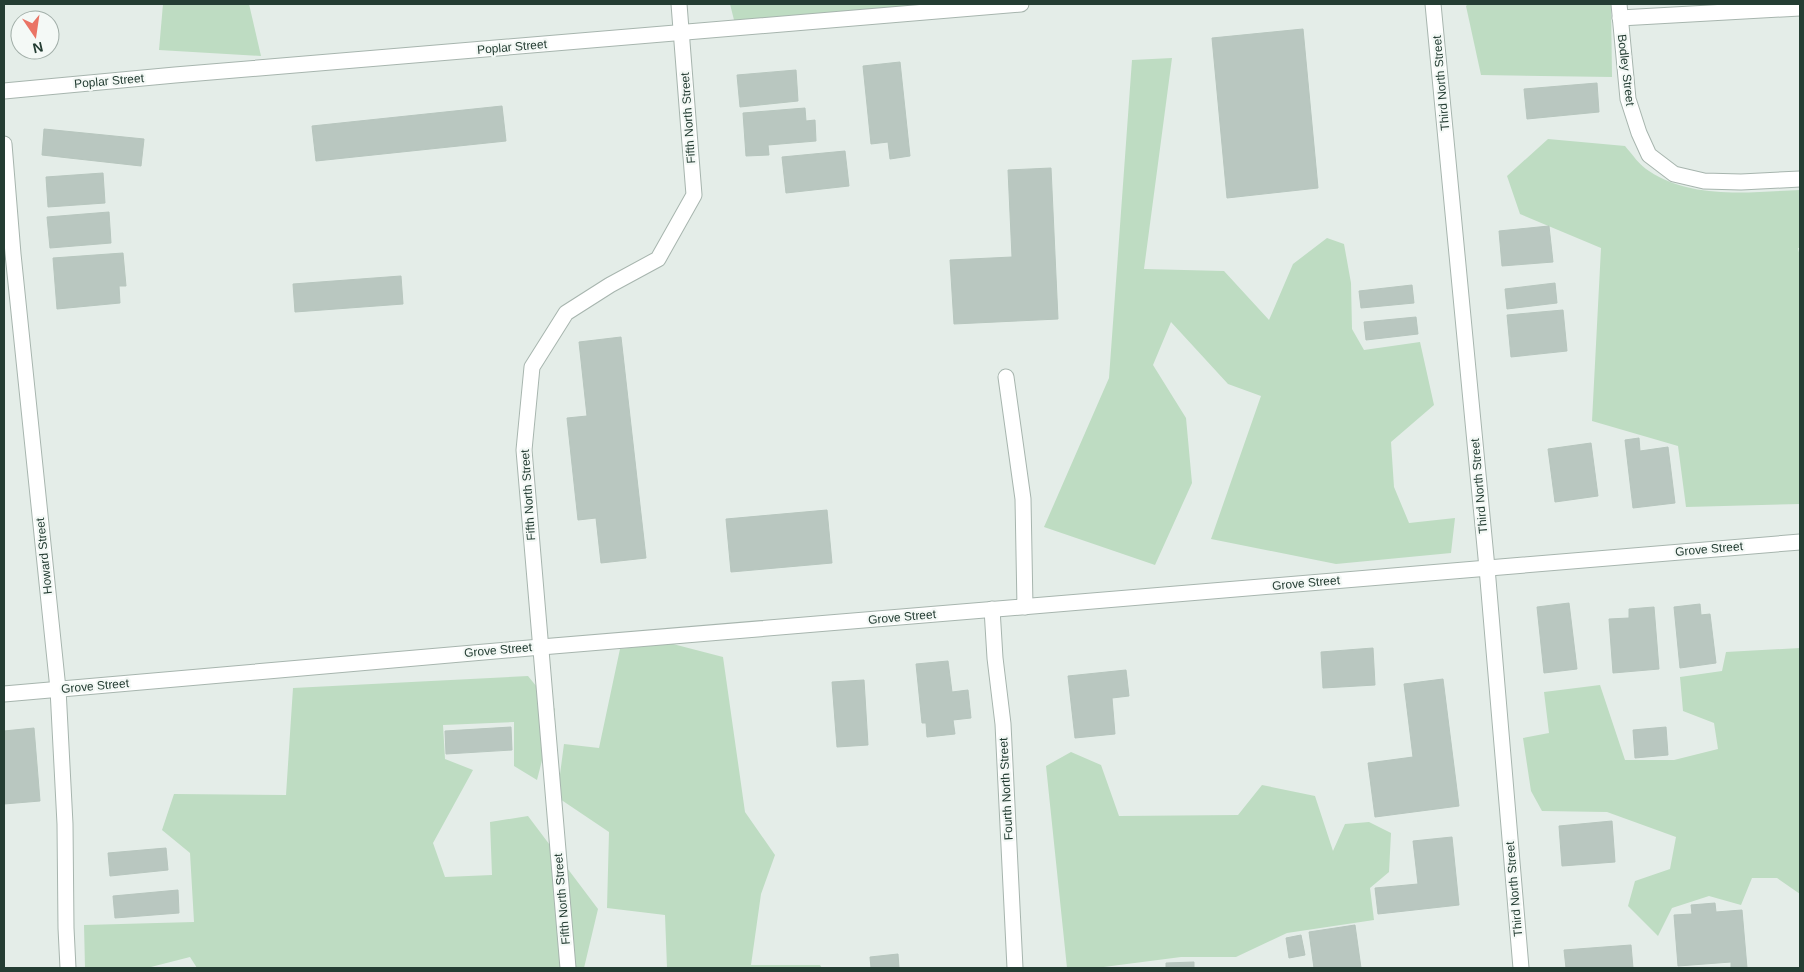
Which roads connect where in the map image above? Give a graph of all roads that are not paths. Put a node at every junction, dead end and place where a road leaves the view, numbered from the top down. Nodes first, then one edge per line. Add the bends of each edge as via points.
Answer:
1 (679, 4) edge
2 (1021, 4) edge
3 (1434, 4) edge
4 (1800, 8) edge
5 (1619, 11) edge
6 (682, 32) junction
7 (4, 91) edge
8 (4, 144) edge
9 (1800, 179) edge
10 (1006, 377) dead end
11 (1800, 542) edge
12 (1487, 568) junction
13 (1025, 607) junction
14 (992, 609) junction
15 (541, 647) junction
16 (58, 689) junction
17 (4, 694) edge
18 (68, 968) edge
19 (568, 968) edge
20 (1015, 968) edge
21 (1521, 968) edge

1 - 6 street, Fifth North Street
2 - 6 street, Poplar Street
3 - 12 street, Third North Street
4 - 5 street
5 - 9 street, Bodley Street via 1628,99 1649,155 1674,174 1704,181
6 - 7 street, Poplar Street
6 - 15 street, Fifth North Street via 694,195 658,259 566,313 532,367 524,450
8 - 16 street, Howard Street via 12,254
10 - 13 street via 1023,499
11 - 12 street, Grove Street
12 - 13 street, Grove Street
12 - 21 street, Third North Street
13 - 14 street, Grove Street
14 - 15 street, Grove Street
14 - 20 street, Fourth North Street via 1003,724
15 - 16 street, Grove Street
15 - 19 street, Fifth North Street
16 - 17 street, Grove Street
16 - 18 street, Howard Street

